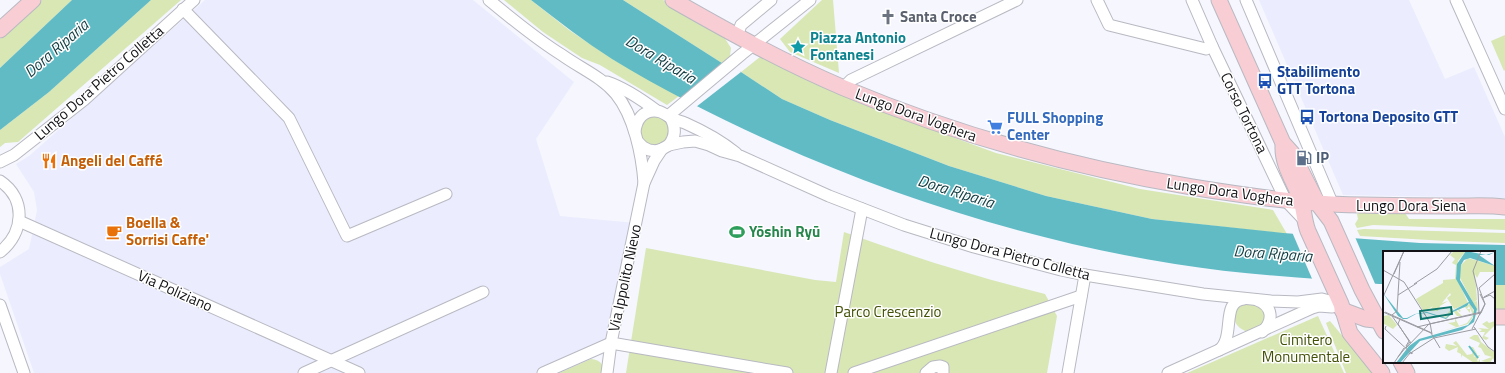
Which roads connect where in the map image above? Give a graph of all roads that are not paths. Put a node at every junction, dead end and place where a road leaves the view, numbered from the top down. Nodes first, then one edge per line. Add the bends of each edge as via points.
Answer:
1 (33, 0) edge
2 (194, 0) edge
3 (489, 0) edge
4 (673, 0) edge
5 (771, 0) edge
6 (808, 0) edge
7 (989, 0) edge
8 (1018, 0) edge
9 (1097, 0) edge
10 (1192, 0) edge
11 (1219, 0) edge
12 (1246, 0) edge
13 (1456, 0) edge
14 (997, 9) junction
15 (183, 10) junction
16 (0, 30) edge
17 (737, 36) junction
18 (754, 45) junction
19 (1212, 46) junction
20 (602, 80) junction
21 (843, 88) junction
22 (1505, 110) edge
23 (657, 111) junction
24 (669, 117) junction
25 (636, 137) junction
26 (1283, 143) junction
27 (666, 147) junction
28 (14, 155) junction
29 (740, 156) junction
30 (0, 162) edge
31 (1, 181) edge
32 (644, 183) junction
33 (446, 194) dead end
34 (1286, 201) junction
35 (1302, 202) junction
36 (1326, 204) junction
37 (1504, 206) edge
38 (862, 209) junction
39 (19, 221) junction
40 (1306, 226) junction
41 (0, 252) edge
42 (1085, 275) junction
43 (483, 292) dead end
44 (1081, 296) junction
45 (1252, 299) junction
46 (0, 305) edge
47 (1341, 307) junction
48 (1230, 317) junction
49 (1380, 319) edge
50 (1259, 333) junction
51 (611, 343) junction
52 (1217, 352) junction
53 (332, 361) junction
54 (1402, 363) edge
55 (24, 373) edge
56 (304, 373) edge
57 (359, 373) edge
58 (543, 373) edge
59 (606, 373) edge
60 (787, 373) edge
61 (831, 373) edge
62 (854, 373) edge
63 (926, 373) edge
64 (943, 373) edge
65 (1068, 373) edge
66 (1168, 373) edge
67 (1382, 373) edge
68 (1407, 373) edge

1 - 16 street
2 - 15 street, Lungo Dora Pietro Colletta
3 - 20 street, Lungo Dora Pietro Colletta via 562,56
4 - 17 street, Lungo Dora Voghera
5 - 17 street via 741,25
6 - 18 street
7 - 14 street
8 - 14 street
9 - 19 street via 1109,25 1206,49
10 - 19 street, Corso Tortona
11 - 26 street, Corso Tortona
12 - 36 street, Corso Tortona via 1319,169
13 - 22 street
14 - 21 street via 851,80
15 - 28 street, Lungo Dora Pietro Colletta via 84,100
15 - 33 street via 289,118 347,236
17 - 18 street, Lungo Dora Voghera
18 - 21 street, Lungo Dora Voghera
18 - 24 street
19 - 34 street, Corso Tortona
20 - 23 street, Lungo Dora Pietro Colletta via 618,85
20 - 25 street, Lungo Dora Pietro Colletta via 624,105
21 - 34 street, Lungo Dora Voghera via 964,133 1063,161 1146,179
23 - 24 street, Lungo Dora Pietro Colletta
23 - 25 street via 650,111 638,119
24 - 27 street via 675,129 672,140
24 - 29 street, Lungo Dora Pietro Colletta via 724,143
25 - 27 street, Lungo Dora Pietro Colletta via 643,147 649,150 656,151
25 - 32 street, Lungo Dora Pietro Colletta via 643,162
26 - 35 street, Corso Tortona via 1282,155
26 - 36 street, Corso Tortona
27 - 29 street, Lungo Dora Pietro Colletta via 695,141
27 - 32 street via 654,162
28 - 30 street, Lungo Dora Pietro Colletta
28 - 31 street, Lungo Dora Pietro Colletta via 5,167
29 - 38 street, Lungo Dora Pietro Colletta
31 - 39 street via 10,189 16,200
32 - 51 street, Via Ippolito Nievo
34 - 35 street, Lungo Dora Voghera
34 - 40 street, Corso Tortona
35 - 36 street, Lungo Dora Voghera
35 - 40 street, Corso Tortona
36 - 37 street, Lungo Dora Siena
36 - 49 street, Corso Tortona via 1360,286
38 - 42 street, Lungo Dora Pietro Colletta via 974,247
38 - 61 street
39 - 41 street via 14,237
39 - 53 street, Via Poliziano
40 - 47 street
42 - 44 street
42 - 45 street, Lungo Dora Pietro Colletta via 1203,294
43 - 53 street
44 - 62 street
44 - 65 street
45 - 47 street, Lungo Dora Pietro Colletta via 1298,302 1322,299
45 - 48 street via 1240,299 1235,302
45 - 50 street via 1267,304 1269,310 1268,325
46 - 55 street
47 - 49 street
47 - 50 street via 1312,308
47 - 67 street via 1350,332
48 - 50 street via 1235,329 1240,333
48 - 52 street via 1227,341
50 - 52 street
51 - 58 street
51 - 59 street, Via Ippolito Nievo
51 - 60 street
52 - 66 street
53 - 56 street
53 - 57 street, Via Poliziano
54 - 68 street
63 - 64 street via 938,366 943,367

